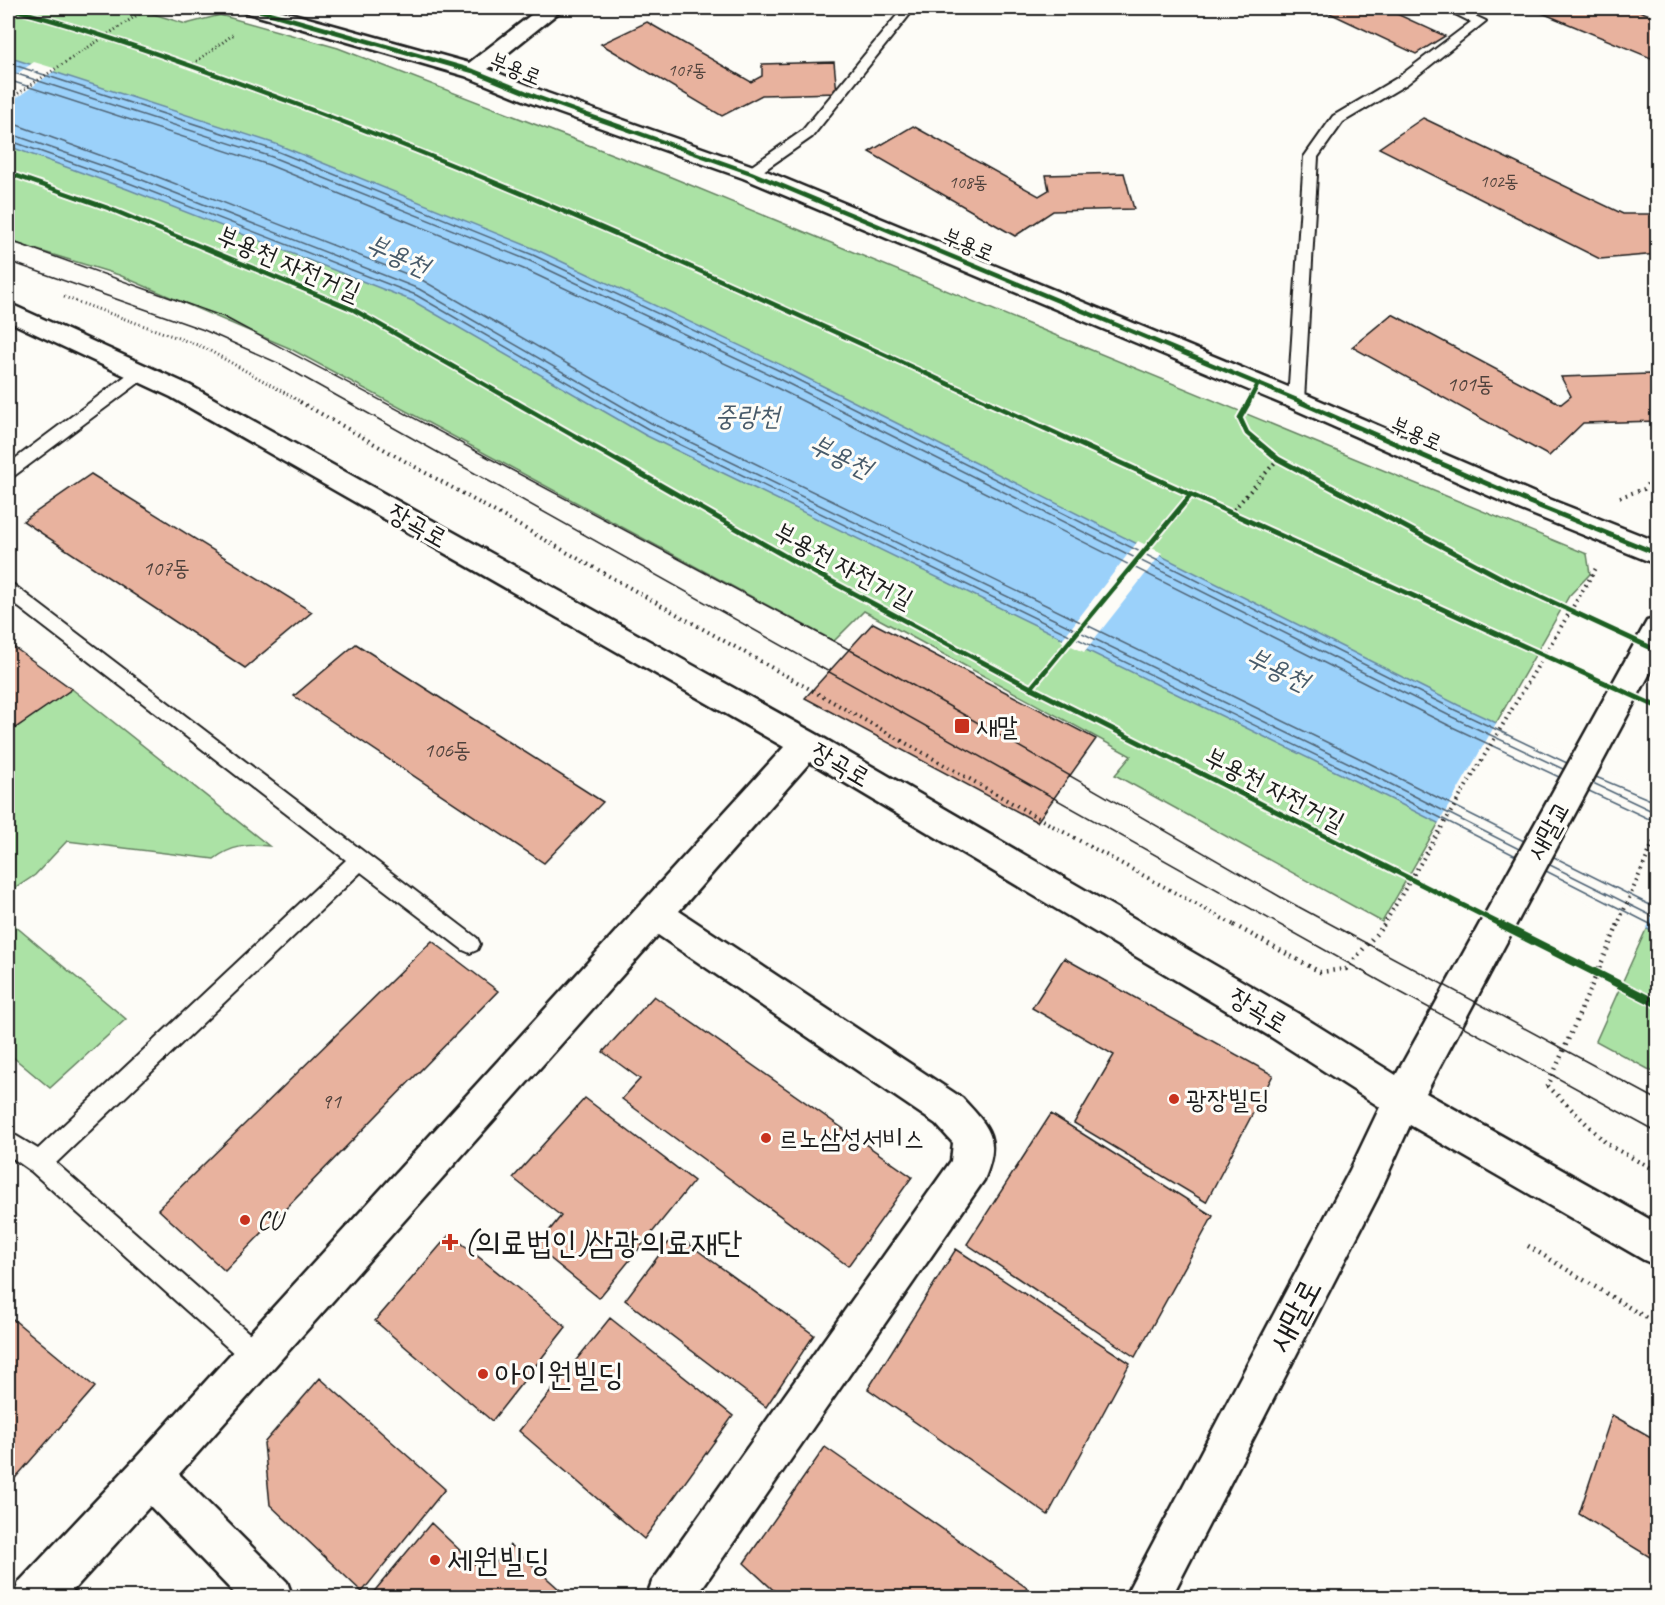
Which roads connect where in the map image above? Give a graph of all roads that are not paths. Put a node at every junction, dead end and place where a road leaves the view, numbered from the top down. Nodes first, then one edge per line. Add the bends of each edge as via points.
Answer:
1 (552, 8) edge
2 (909, 8) edge
3 (1449, 8) edge
4 (263, 9) edge
5 (473, 71) junction
6 (751, 173) junction
7 (8, 311) edge
8 (142, 372) junction
9 (1296, 400) junction
10 (8, 472) edge
11 (1658, 554) edge
12 (8, 590) edge
13 (1658, 629) edge
14 (807, 744) junction
15 (359, 861) junction
16 (655, 914) junction
17 (470, 944) dead end
18 (1438, 1031) joint
19 (1402, 1100) junction
20 (8, 1142) edge
21 (39, 1163) junction
22 (1658, 1246) edge
23 (256, 1356) junction
24 (149, 1475) junction
25 (35, 1598) edge
26 (271, 1598) edge
27 (668, 1598) edge
28 (1146, 1598) edge

1 - 5 street
2 - 6 lane via 807,134
3 - 9 lane via 1479,21 1402,81 1338,119 1311,157
4 - 5 street, 부용로
5 - 6 street, 부용로
6 - 9 street, 부용로
7 - 8 street, 장곡로
8 - 10 lane
8 - 14 street, 장곡로
9 - 11 street, 부용로
12 - 15 lane
13 - 18 street, 새말교
14 - 16 street
14 - 19 street, 장곡로 via 1284,1025
15 - 17 lane
15 - 21 lane
16 - 23 street
16 - 27 street via 949,1111 973,1137 970,1167
18 - 19 street, 새말로
19 - 22 street, 장곡로
19 - 28 street, 새말로 via 1364,1183
20 - 21 lane
21 - 23 lane
23 - 24 street
24 - 25 street
24 - 26 street

